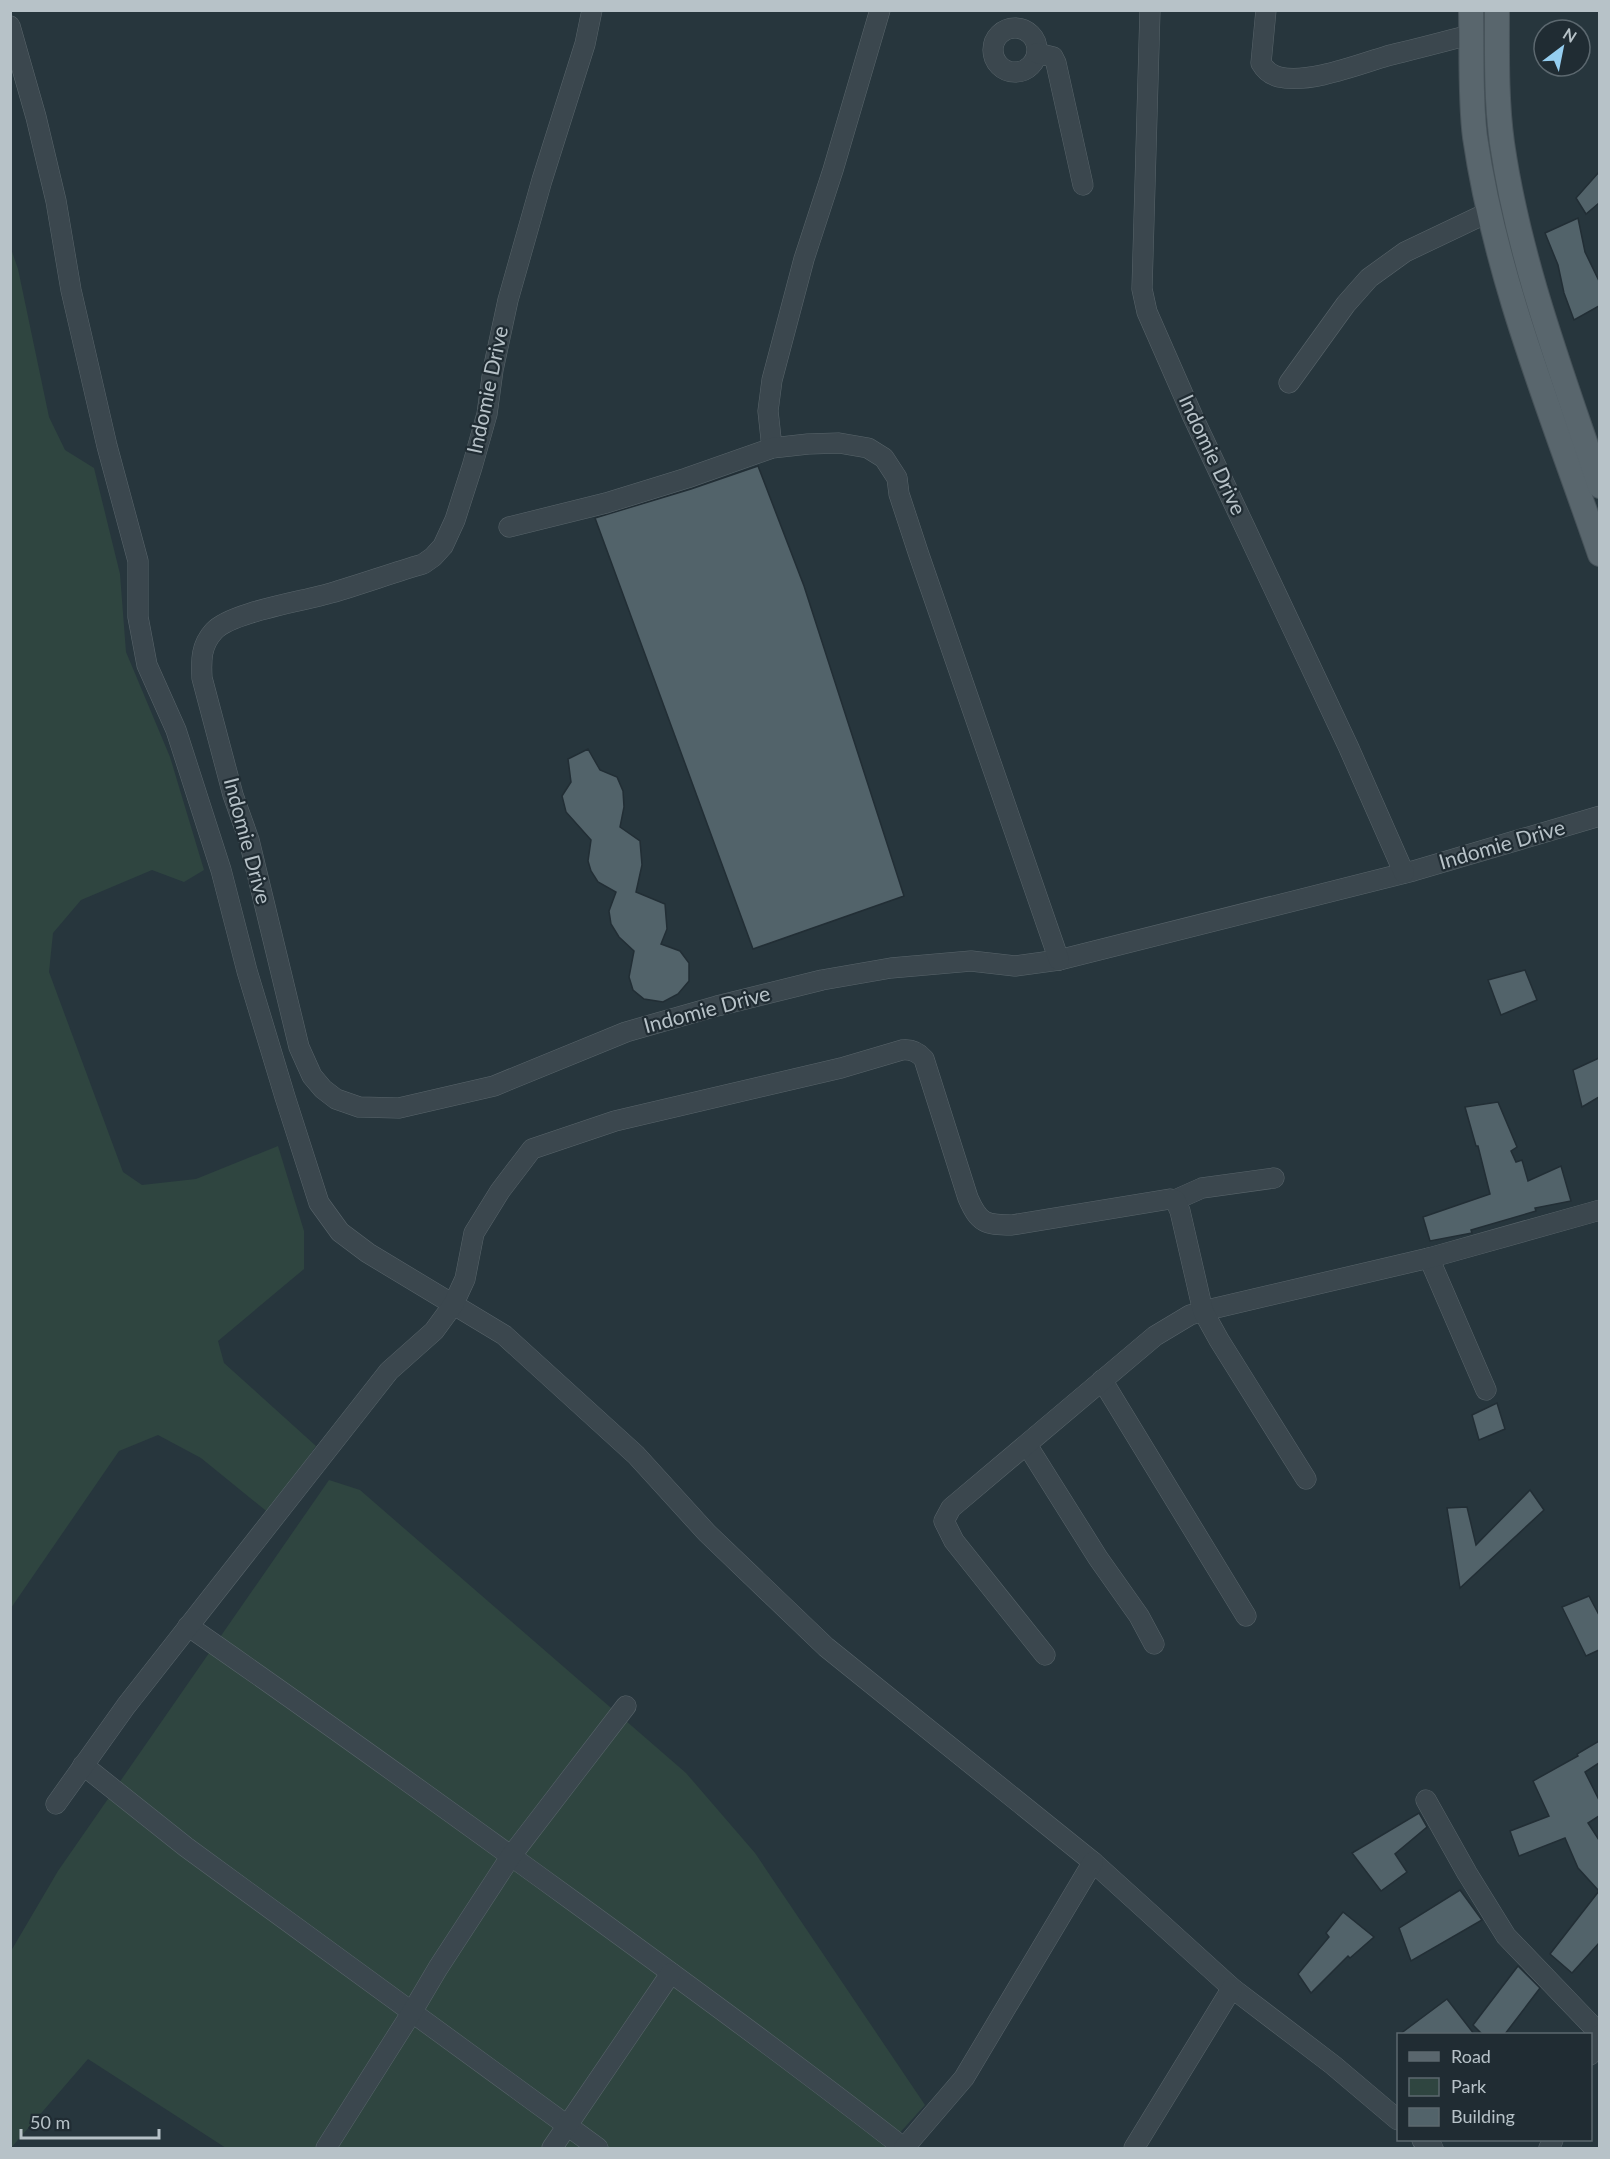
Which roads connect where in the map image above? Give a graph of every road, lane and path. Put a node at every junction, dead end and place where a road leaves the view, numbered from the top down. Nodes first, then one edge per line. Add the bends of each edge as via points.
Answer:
1 (592, 10) edge
2 (880, 10) edge
3 (1150, 10) edge
4 (1266, 10) edge
5 (1497, 10) edge
6 (1019, 19) edge
7 (1472, 22) edge
8 (10, 26) edge
9 (1037, 53) junction
10 (1083, 185) dead end
11 (1489, 212) junction
12 (1289, 383) dead end
13 (772, 448) junction
14 (1599, 486) edge
15 (509, 527) dead end
16 (1599, 554) edge
17 (1599, 816) edge
18 (1404, 873) junction
19 (1059, 960) junction
20 (1274, 1178) dead end
21 (1175, 1200) junction
22 (1599, 1210) edge
23 (1430, 1258) junction
24 (453, 1305) junction
25 (1203, 1311) junction
26 (1102, 1380) junction
27 (1486, 1390) dead end
28 (1027, 1445) junction
29 (1306, 1479) dead end
30 (1246, 1616) dead end
31 (188, 1626) junction
32 (1154, 1644) dead end
33 (1045, 1655) dead end
34 (626, 1706) dead end
35 (83, 1765) junction
36 (1426, 1800) dead end
37 (56, 1804) dead end
38 (511, 1856) junction
39 (1093, 1862) junction
40 (671, 1973) junction
41 (1232, 1988) junction
42 (412, 2012) junction
43 (1599, 2034) edge
44 (1592, 2050) edge
45 (1397, 2119) edge
46 (567, 2126) junction
47 (326, 2148) edge
48 (552, 2148) edge
49 (598, 2148) edge
50 (904, 2148) edge
51 (1134, 2148) edge

1 - 19 street, Indomie Drive via 508,300 487,414 455,520 443,546 423,564 236,619 216,629 201,658 202,678 249,840 299,1047 312,1076 336,1099 359,1107 399,1108 494,1086 626,1032 822,980 891,968 971,961 1015,966
2 - 13 street via 804,259 772,380 768,411
3 - 18 street, Indomie Drive via 1142,282 1147,312
4 - 7 street via 1262,63 1280,77 1292,78 1324,74
5 - 14 main road via 1502,141 1515,215 1537,300
6 - 9 street via 1035,41
6 - 9 street via 997,37 993,48 995,60 1002,69 1013,73 1033,64
7 - 11 main road via 1475,136
8 - 24 street via 51,180 107,446 138,561 138,617 147,665 176,730 221,870 319,1203 340,1232
9 - 10 street via 1053,57 1056,63
11 - 12 street via 1404,252 1369,278
11 - 16 main road via 1513,306
13 - 15 street via 616,500
13 - 19 street via 839,443 868,448 884,458 897,478 916,545
17 - 18 street, Indomie Drive
18 - 19 street, Indomie Drive
20 - 21 street via 1202,1188
21 - 24 street via 1012,1225 987,1224 975,1213 968,1198 924,1059 909,1049 902,1050 615,1121 532,1149 474,1233 465,1279
21 - 25 street
22 - 23 street
23 - 25 street
23 - 27 street
24 - 31 street via 434,1331 388,1371
24 - 39 street via 504,1335 636,1455 707,1533 826,1647
25 - 26 street via 1160,1332
25 - 29 street
26 - 28 street
26 - 30 street
28 - 32 street
28 - 33 street via 951,1508 944,1521 954,1541
31 - 35 street
31 - 38 street
34 - 38 street
35 - 37 street
35 - 42 street via 186,1847
36 - 43 street via 1506,1936
38 - 40 street
38 - 42 street
39 - 41 street
39 - 50 street via 964,2078
40 - 46 street
40 - 50 street
41 - 45 street
41 - 51 street
42 - 46 street
42 - 47 street
43 - 44 street
46 - 48 street
46 - 49 street

